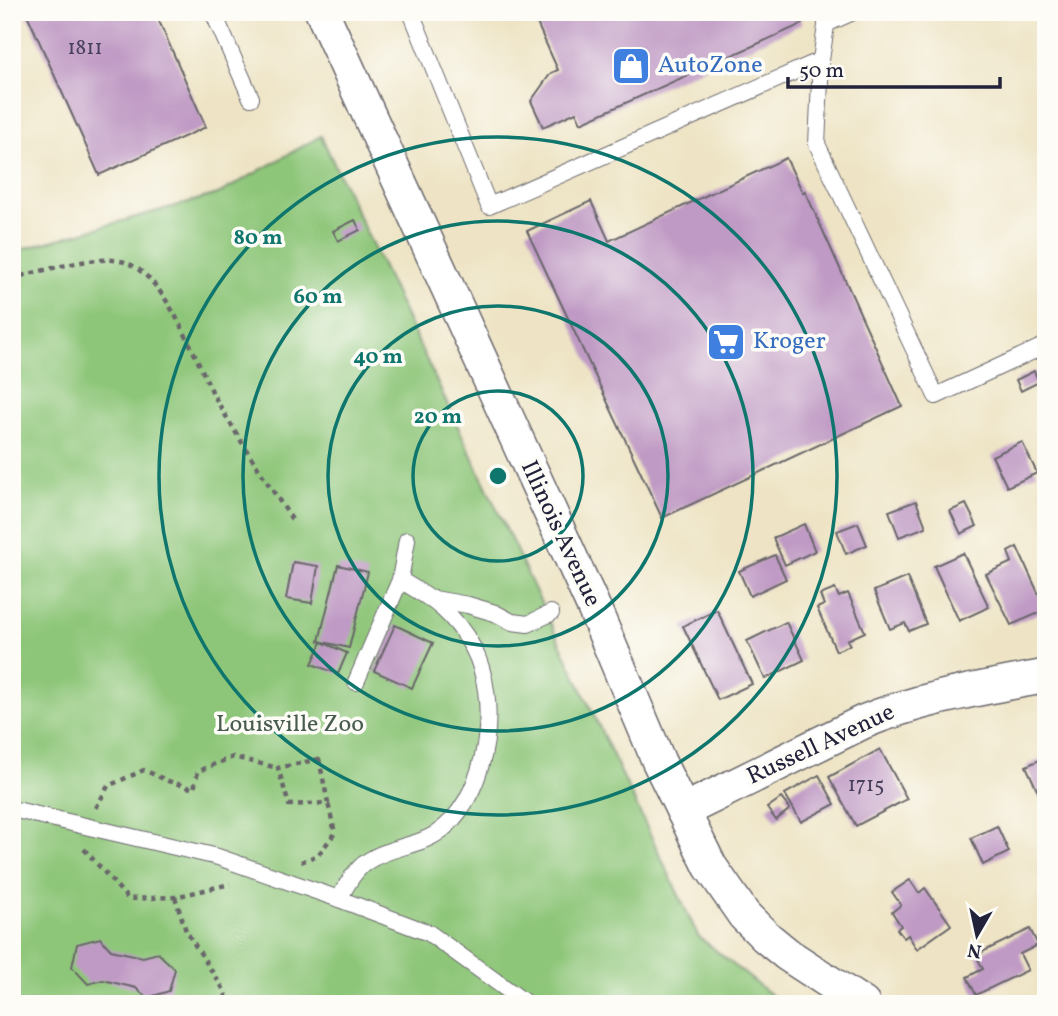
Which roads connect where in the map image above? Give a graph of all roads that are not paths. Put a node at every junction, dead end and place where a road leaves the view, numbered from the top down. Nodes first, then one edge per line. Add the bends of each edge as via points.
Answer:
1 (213, 12) edge
2 (322, 12) edge
3 (411, 12) edge
4 (853, 12) edge
5 (827, 18) edge
6 (821, 60) junction
7 (251, 98) dead end
8 (1046, 345) edge
9 (407, 540) dead end
10 (400, 580) junction
11 (434, 599) junction
12 (551, 613) dead end
13 (1046, 676) edge
14 (356, 682) dead end
15 (12, 809) edge
16 (683, 811) junction
17 (339, 899) junction
18 (527, 1004) edge
19 (863, 1004) edge

1 - 7 lane
2 - 16 street, Illinois Avenue
3 - 6 lane via 489,206
4 - 5 lane
5 - 6 lane
6 - 8 lane via 817,144 936,396
9 - 10 lane
10 - 11 lane
10 - 14 lane
11 - 12 lane via 528,624
11 - 17 lane via 474,650 484,685 484,758 461,813 416,844 389,850 367,862 352,876
13 - 16 street, Russell Avenue via 891,710
15 - 17 lane via 218,857
16 - 19 street, Illinois Avenue via 710,866 744,915 788,955
17 - 18 lane via 429,933

